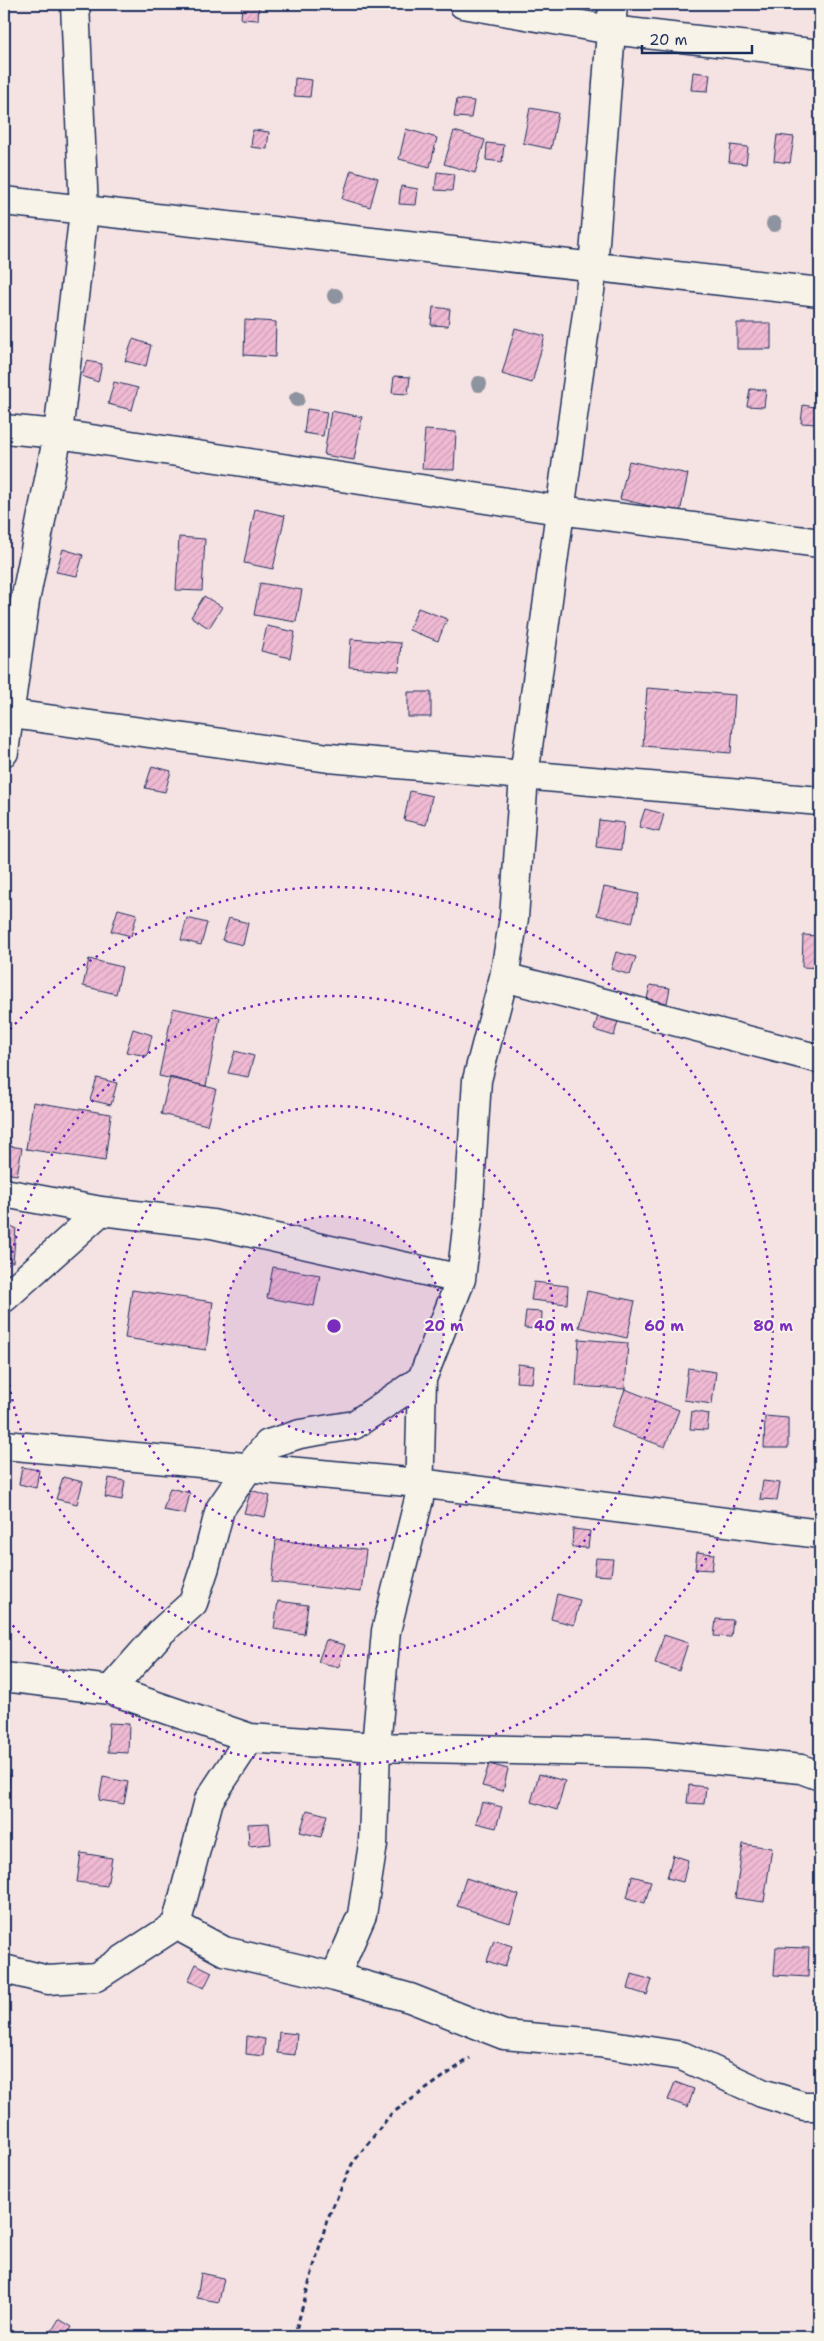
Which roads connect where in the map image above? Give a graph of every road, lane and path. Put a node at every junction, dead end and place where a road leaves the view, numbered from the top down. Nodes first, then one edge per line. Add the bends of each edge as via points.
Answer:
1 (75, 4) edge
2 (463, 4) edge
3 (612, 17) edge
4 (820, 54) edge
5 (4, 202) edge
6 (84, 211) junction
7 (593, 269) junction
8 (820, 292) edge
9 (4, 429) edge
10 (58, 434) junction
11 (559, 510) junction
12 (820, 543) edge
13 (6, 713) edge
14 (4, 752) edge
15 (524, 776) junction
16 (820, 801) edge
17 (504, 977) junction
18 (820, 1059) edge
19 (4, 1193) edge
20 (101, 1211) junction
21 (461, 1279) junction
22 (4, 1298) edge
23 (422, 1379) junction
24 (4, 1445) edge
25 (249, 1467) junction
26 (419, 1483) junction
27 (820, 1534) edge
28 (4, 1677) edge
29 (110, 1690) junction
30 (250, 1738) junction
31 (376, 1747) junction
32 (820, 1776) edge
33 (176, 1925) junction
34 (4, 1968) edge
35 (335, 1977) junction
36 (504, 2035) junction
37 (820, 2106) edge
38 (294, 2337) edge

1 - 6 street
2 - 3 street
3 - 4 street
3 - 7 street
5 - 6 street
6 - 7 street
6 - 10 street
7 - 8 street
7 - 11 street
9 - 10 street
10 - 11 street
10 - 13 street
11 - 12 street
11 - 15 street
13 - 14 street
13 - 15 street via 329,758
15 - 16 street
15 - 17 street via 514,918
17 - 18 street
17 - 21 street via 477,1080
19 - 20 street
20 - 21 street via 212,1224
20 - 22 street
21 - 23 street
23 - 25 street via 354,1426 300,1434 268,1444
23 - 26 street
24 - 25 street
25 - 26 street
25 - 29 street via 220,1509 193,1603 162,1631
26 - 27 street
26 - 31 street via 419,1499 386,1632
28 - 29 street
29 - 30 street
30 - 31 street
30 - 33 street via 209,1800
31 - 32 street via 647,1753 801,1769
31 - 35 street via 373,1844 362,1915
33 - 34 street via 96,1977 48,1980
33 - 35 street via 224,1951
35 - 36 street via 410,1998
36 - 37 street via 599,2043 682,2056 762,2093 804,2106
36 - 38 path via 391,2114 352,2164 327,2220

